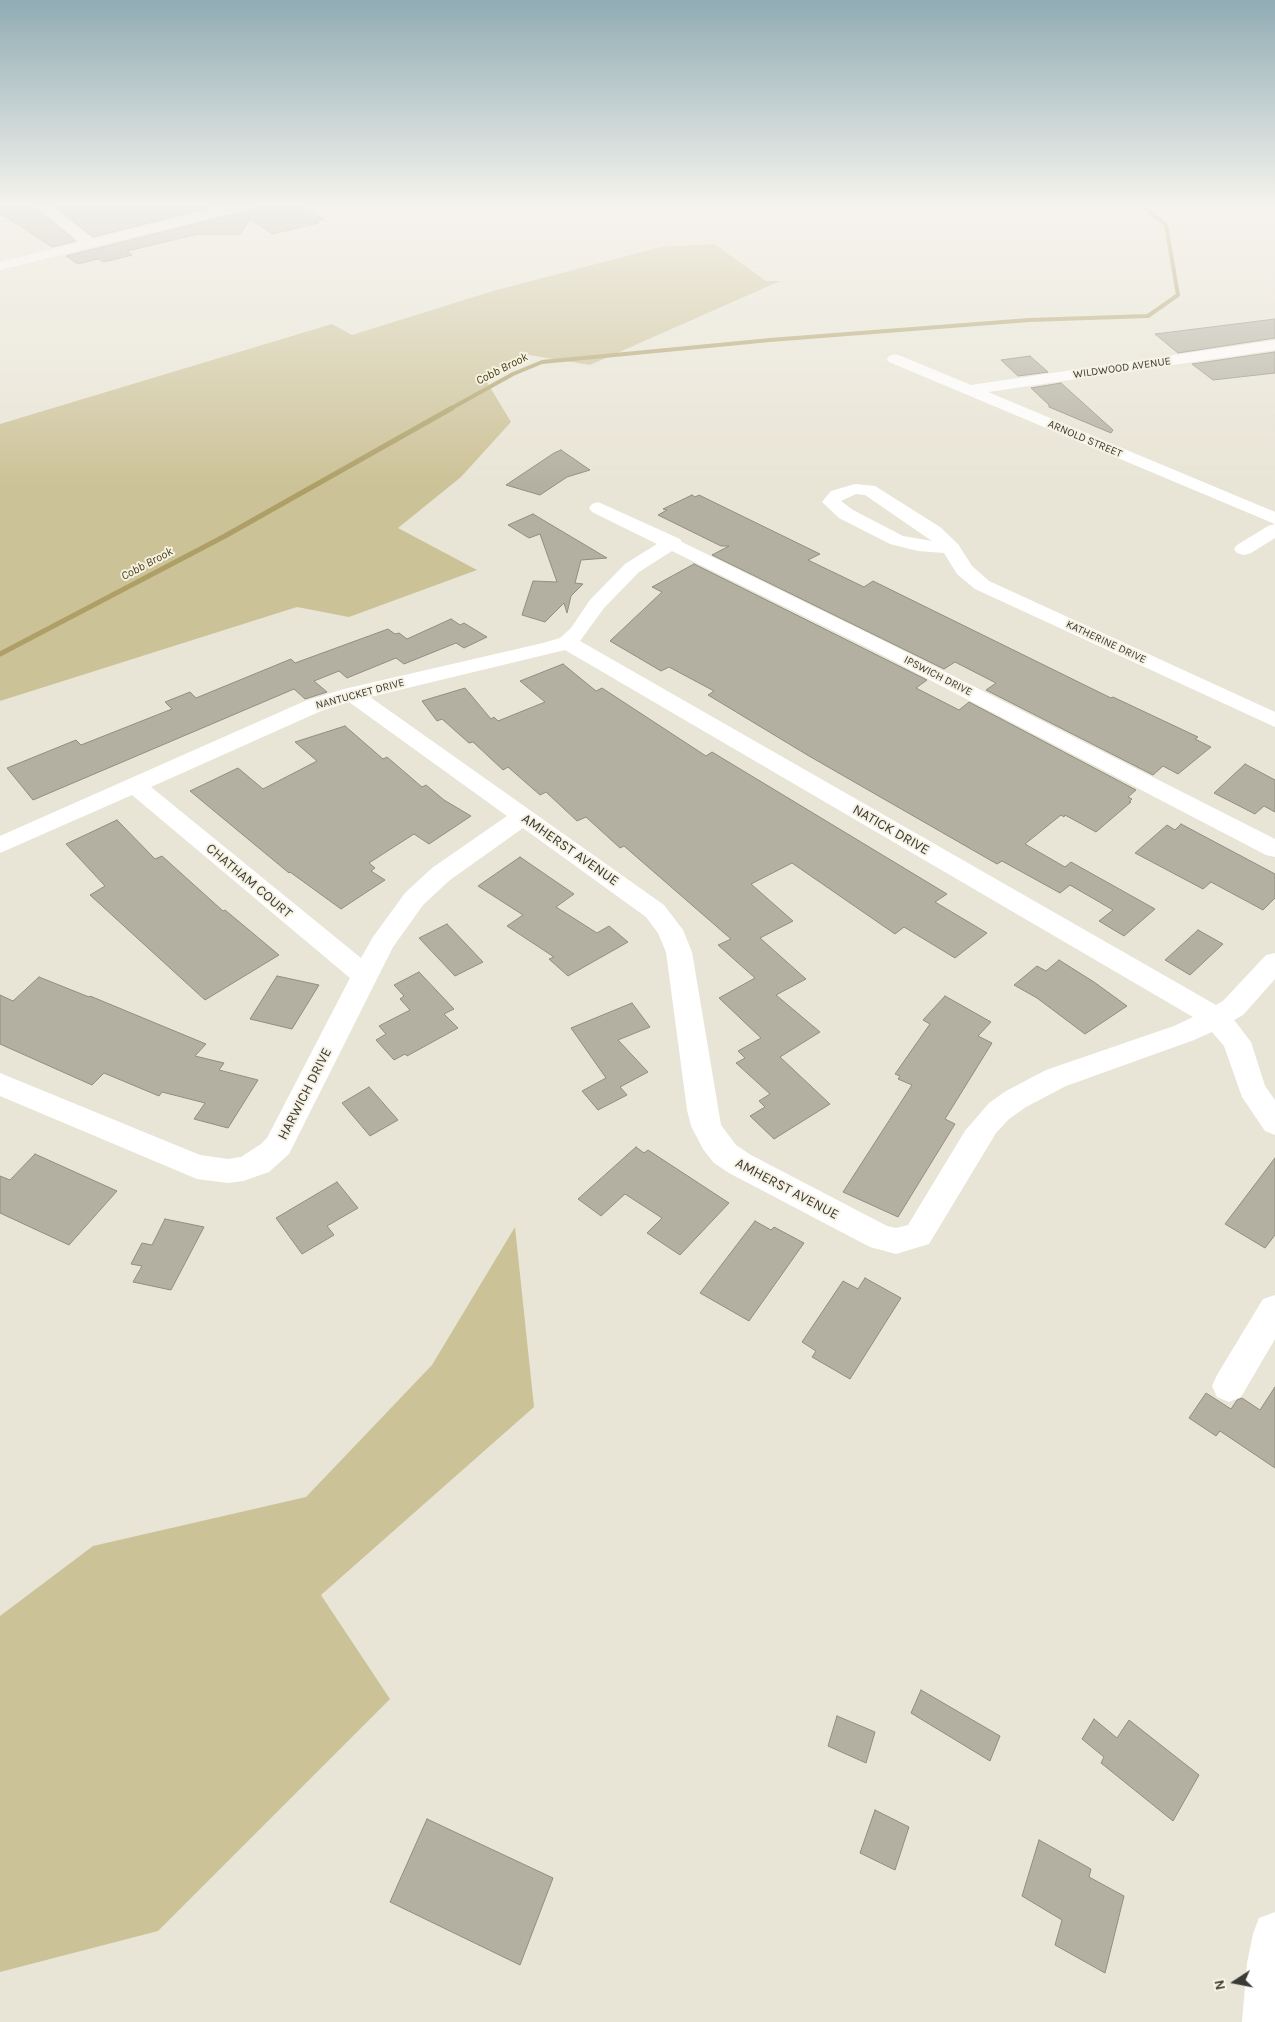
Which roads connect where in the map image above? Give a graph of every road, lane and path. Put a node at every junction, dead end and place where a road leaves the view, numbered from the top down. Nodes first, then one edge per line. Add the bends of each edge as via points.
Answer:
1 (1275, 345) edge
2 (895, 359) dead end
3 (969, 390) junction
4 (598, 508) dead end
5 (1275, 519) edge
6 (1275, 530) edge
7 (673, 543) junction
8 (951, 548) junction
9 (1244, 549) dead end
10 (567, 642) junction
11 (352, 694) junction
12 (1275, 720) edge
13 (134, 785) junction
14 (523, 816) junction
15 (0, 845) edge
16 (1275, 849) edge
17 (1275, 962) edge
18 (365, 976) junction
19 (1216, 1018) junction
20 (0, 1084) edge
21 (1275, 1124) edge
22 (1275, 1309) edge
23 (1229, 1386) dead end
24 (1275, 1934) edge
25 (1265, 2022) edge

1 - 3 street, WILDWOOD AVENUE
2 - 3 street, ARNOLD STREET
3 - 5 street, ARNOLD STREET
4 - 7 street, IPSWICH DRIVE
6 - 9 street
7 - 10 street, NANTUCKET DRIVE via 632,568 597,604
7 - 16 street, IPSWICH DRIVE
8 - 8 street, KATHERINE DRIVE via 897,540 846,514 831,502 837,495 855,489 869,490 933,531
8 - 12 street, KATHERINE DRIVE via 964,570 982,585
10 - 11 street, NANTUCKET DRIVE
10 - 19 street, NATICK DRIVE
11 - 13 street, NANTUCKET DRIVE via 301,710
11 - 14 street, AMHERST AVENUE
13 - 15 street, NANTUCKET DRIVE
13 - 18 street, CHATHAM COURT
14 - 18 street, HARWICH DRIVE via 441,874 414,899 382,943
14 - 19 street, AMHERST AVENUE via 655,910 670,930 681,963 702,1110 709,1134 719,1148 740,1164 881,1238 896,1241 918,1235 986,1124 1016,1099 1036,1086 1176,1036
17 - 19 street, AMHERST AVENUE via 1233,1008
18 - 20 street, HARWICH DRIVE via 278,1146 265,1158 243,1169 223,1171 197,1166
19 - 21 street, NATICK DRIVE via 1237,1042 1252,1090
22 - 23 street
24 - 25 street

